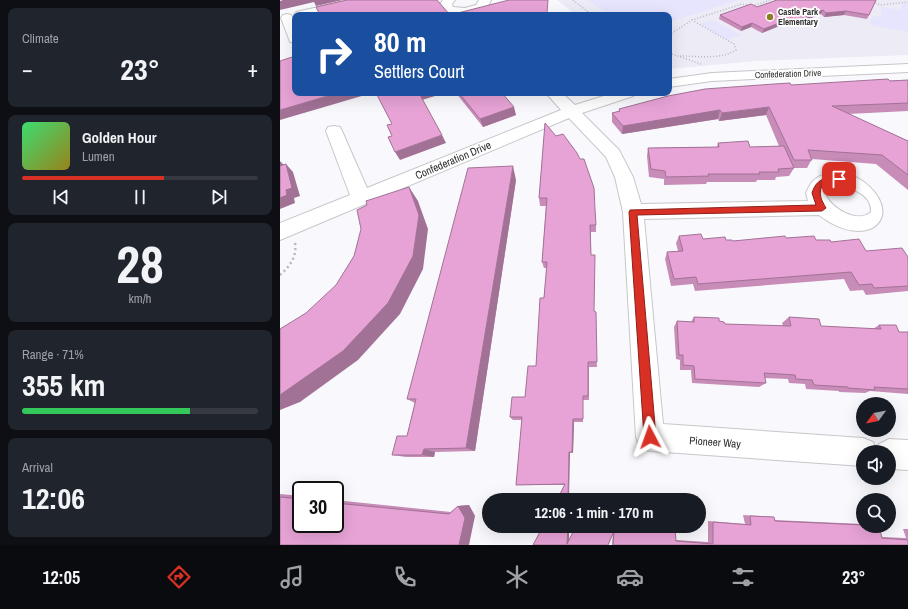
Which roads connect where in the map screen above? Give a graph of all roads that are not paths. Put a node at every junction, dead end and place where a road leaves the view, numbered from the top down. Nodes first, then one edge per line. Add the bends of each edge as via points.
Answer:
1 (365, 0) edge
2 (449, 0) edge
3 (486, 0) edge
4 (313, 12) edge
5 (287, 18) edge
6 (292, 31) edge
7 (908, 68) edge
8 (672, 83) edge
9 (557, 96) edge
10 (619, 96) edge
11 (572, 111) junction
12 (334, 131) dead end
13 (361, 198) junction
14 (822, 208) dead end
15 (633, 212) junction
16 (285, 230) edge
17 (856, 452) edge
18 (896, 454) edge
19 (908, 455) edge

1 - 4 street
2 - 3 street via 446,4 449,9 466,11 483,6
5 - 6 street
7 - 8 street, Confederation Drive via 712,77
9 - 11 street, Pioneer Way
10 - 11 street, Confederation Drive
11 - 13 street, Confederation Drive
11 - 15 street, Pioneer Way via 612,154 628,187
12 - 13 street
13 - 16 street, Confederation Drive
14 - 15 street
15 - 17 street, Pioneer Way via 650,437
18 - 19 street

